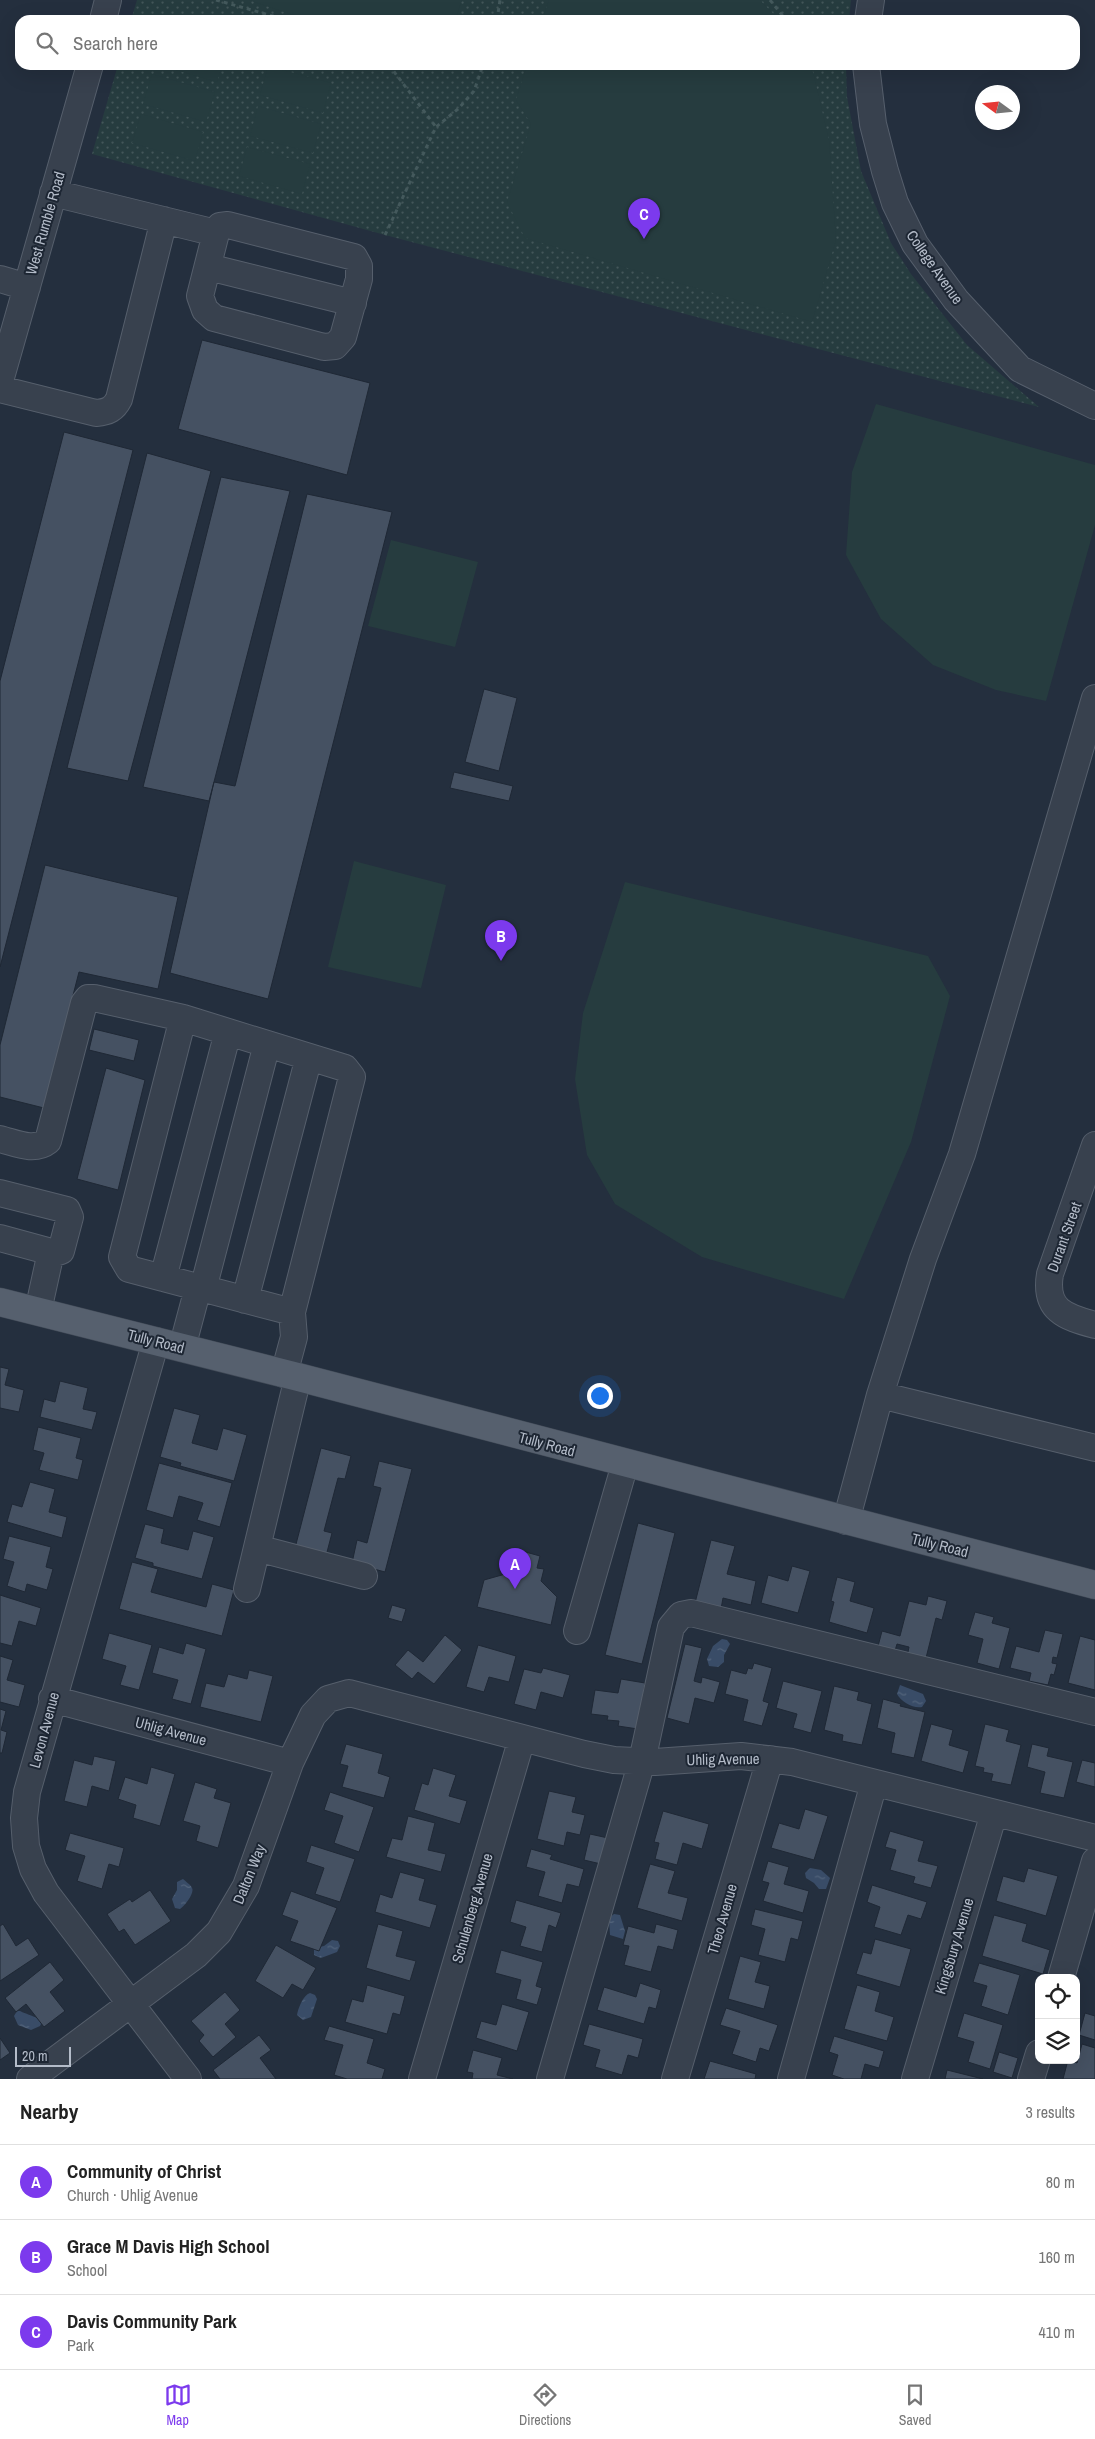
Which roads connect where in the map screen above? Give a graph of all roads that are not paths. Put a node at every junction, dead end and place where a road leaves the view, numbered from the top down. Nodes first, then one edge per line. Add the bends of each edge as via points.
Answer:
1 (108, 0) edge
2 (870, 0) edge
3 (104, 15) edge
4 (868, 15) edge
5 (89, 70) edge
6 (867, 70) edge
7 (54, 194) junction
8 (164, 220) junction
9 (216, 233) junction
10 (208, 266) junction
11 (0, 279) edge
12 (27, 287) junction
13 (352, 303) junction
14 (0, 382) edge
15 (0, 389) edge
16 (1095, 406) edge
17 (1095, 698) edge
18 (182, 1018) junction
19 (228, 1032) junction
20 (267, 1044) junction
21 (309, 1057) junction
22 (0, 1139) edge
23 (1095, 1145) edge
24 (0, 1193) edge
25 (0, 1238) edge
26 (52, 1252) junction
27 (163, 1278) junction
28 (201, 1288) junction
29 (245, 1300) junction
30 (0, 1302) edge
31 (38, 1311) junction
32 (292, 1312) junction
33 (1095, 1325) edge
34 (156, 1342) junction
35 (182, 1348) junction
36 (291, 1376) junction
37 (880, 1395) junction
38 (1095, 1448) edge
39 (625, 1464) junction
40 (846, 1521) junction
41 (258, 1548) junction
42 (364, 1576) dead end
43 (1095, 1585) edge
44 (247, 1589) dead end
45 (577, 1631) dead end
46 (349, 1693) joint
47 (52, 1699) junction
48 (1095, 1712) edge
49 (522, 1738) junction
50 (770, 1758) junction
51 (642, 1761) junction
52 (290, 1763) junction
53 (874, 1783) junction
54 (994, 1813) junction
55 (1095, 1838) edge
56 (1095, 1861) edge
57 (1062, 1974) edge
58 (131, 2004) junction
59 (1036, 2064) edge
60 (30, 2079) edge
61 (188, 2079) edge
62 (422, 2079) edge
63 (550, 2079) edge
64 (675, 2079) edge
65 (791, 2079) edge
66 (915, 2079) edge
67 (1031, 2079) edge

1 - 3 street
2 - 4 street
5 - 7 street, West Rumble Road
6 - 16 street, College Avenue via 873,124 885,172 895,203 915,244 956,300 1020,369
7 - 8 street
7 - 12 street, West Rumble Road
8 - 9 street
8 - 15 street via 115,407 96,413
9 - 10 street
9 - 13 street via 220,226 228,225 354,257 359,266 359,279
10 - 13 street
10 - 13 street via 200,296 205,310 214,318 324,347 335,346 343,337
11 - 12 street
12 - 14 street, West Rumble Road
17 - 37 street via 962,1154 923,1259
18 - 19 street
18 - 22 street via 88,998 84,1003 48,1141 41,1147 34,1147
18 - 27 street via 122,1257 129,1269
19 - 20 street
19 - 27 street
20 - 21 street
20 - 28 street
21 - 29 street
21 - 32 street via 345,1068 352,1077
23 - 33 street, Durant Street via 1048,1286 1052,1301 1062,1314
24 - 26 street via 68,1210 70,1217 61,1251
25 - 26 street
26 - 31 street
27 - 28 street
28 - 29 street
28 - 35 street
29 - 32 street
30 - 31 main road, Tully Road
31 - 34 main road, Tully Road
32 - 36 street
34 - 35 main road, Tully Road
34 - 47 street, Levon Avenue
35 - 36 main road, Tully Road
36 - 39 main road, Tully Road
36 - 41 street
37 - 38 street
37 - 40 street
39 - 40 main road, Tully Road
39 - 45 street
40 - 43 main road, Tully Road
41 - 42 street
41 - 44 street
46 - 49 street, Uhlig Avenue
46 - 52 street, Dalton Way via 328,1699 313,1715
47 - 52 street, Uhlig Avenue
47 - 58 street, Levon Avenue via 27,1792 24,1818 26,1846 33,1869 46,1893
48 - 51 street via 691,1613 681,1615 671,1627
49 - 51 street, Uhlig Avenue via 584,1754
49 - 62 street, Schulenberg Avenue
50 - 51 street, Uhlig Avenue via 741,1756
50 - 53 street, Uhlig Avenue
50 - 64 street, Theo Avenue
51 - 63 street
52 - 58 street, Dalton Way via 246,1886 234,1910 219,1932 196,1955
53 - 54 street, Uhlig Avenue
53 - 65 street
54 - 55 street, Uhlig Avenue
54 - 66 street, Kingsbury Avenue
56 - 57 street
58 - 60 street, Dalton Way
58 - 61 street, Levon Avenue
59 - 67 street

